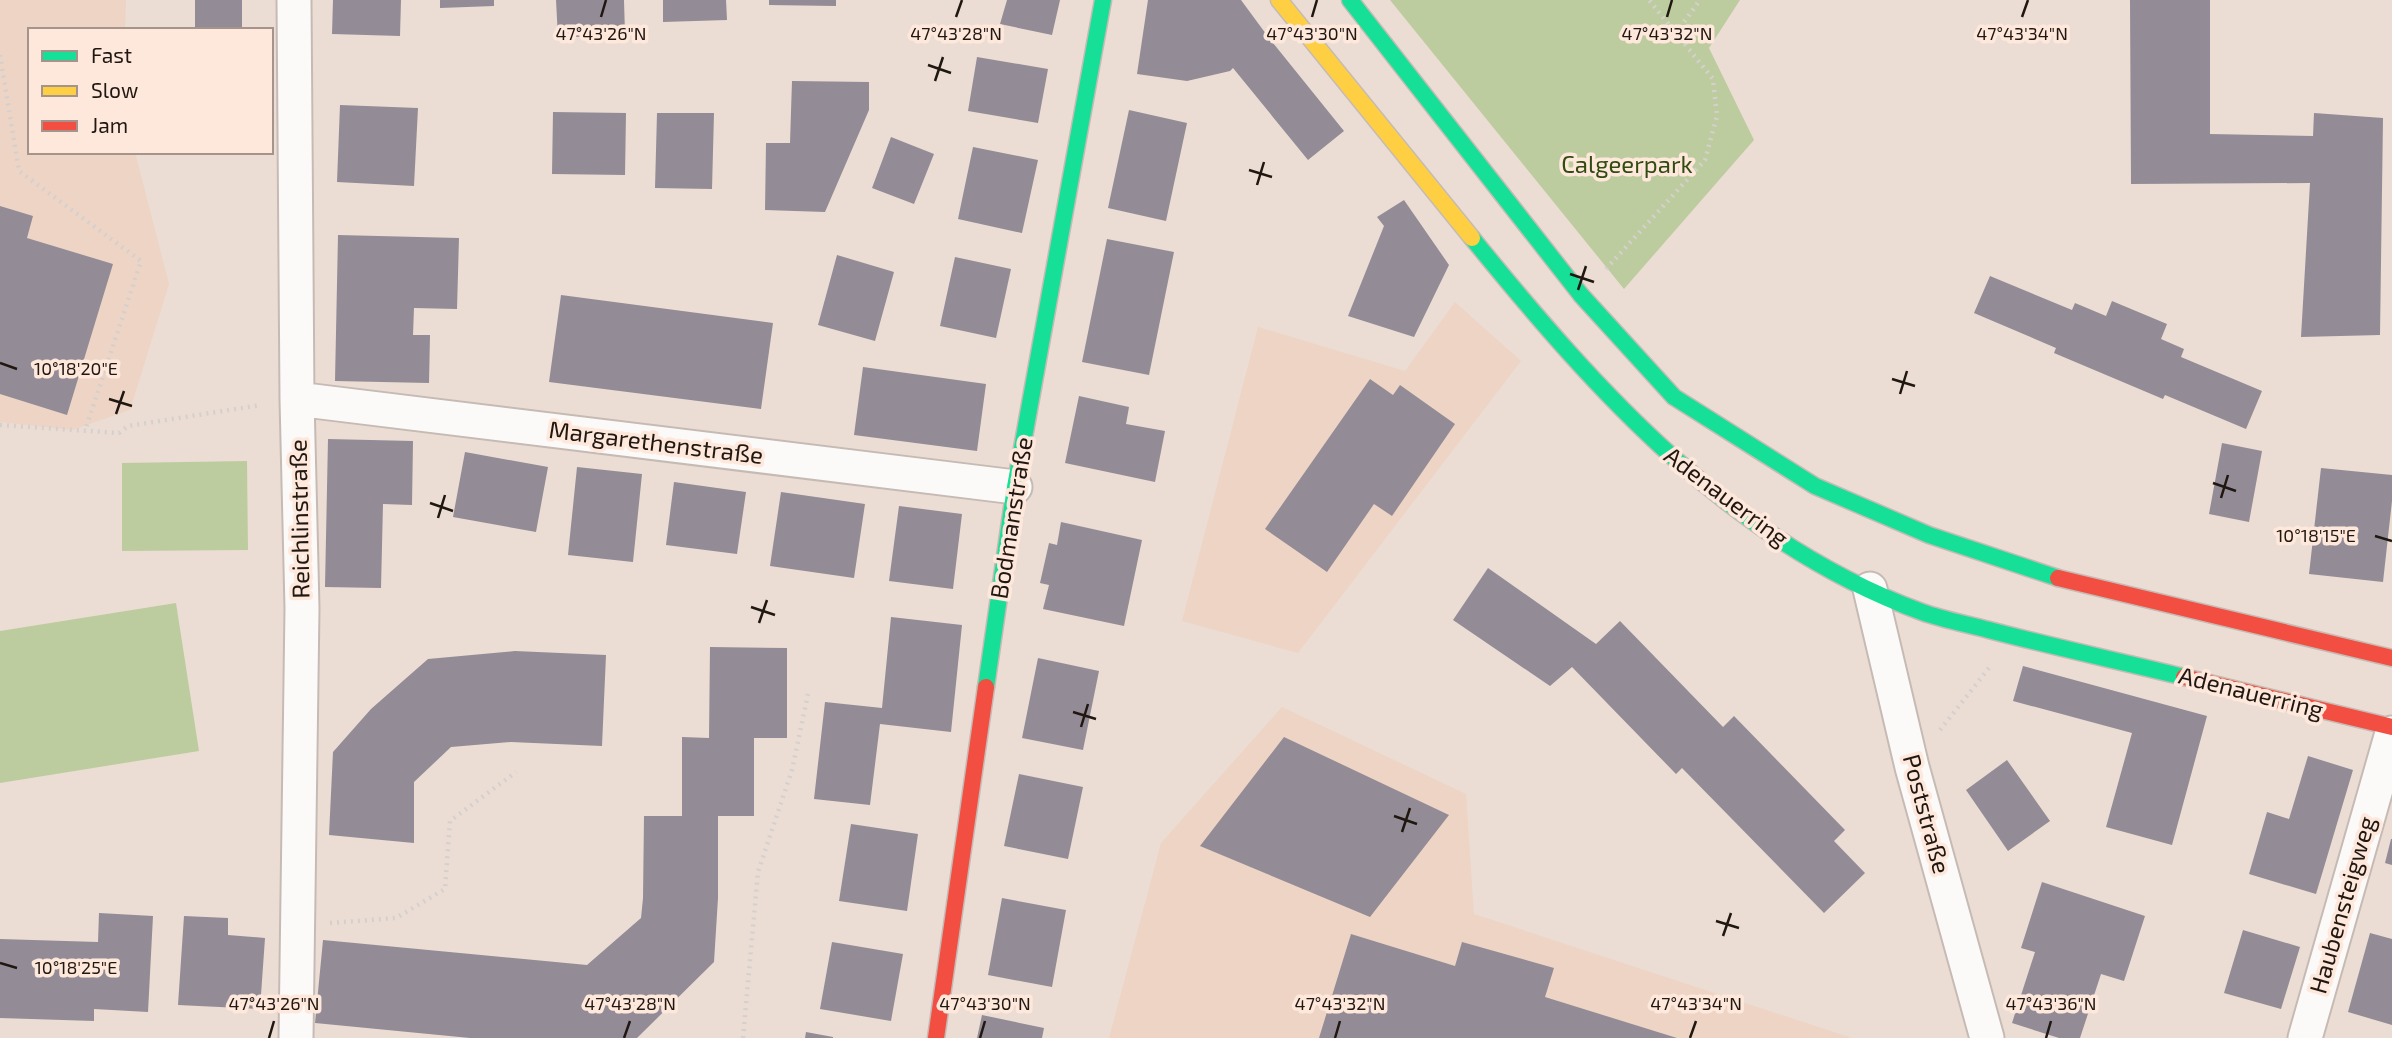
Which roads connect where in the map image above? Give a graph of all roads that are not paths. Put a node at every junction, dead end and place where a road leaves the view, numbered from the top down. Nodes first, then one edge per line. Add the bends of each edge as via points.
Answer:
1 (295, 0) edge
2 (1102, 0) edge
3 (1279, 0) edge
4 (1350, 0) edge
5 (297, 399) junction
6 (1015, 487) junction
7 (1870, 589) junction
8 (2392, 658) edge
9 (2392, 727) edge
10 (2392, 733) edge
11 (296, 1038) edge
12 (936, 1038) edge
13 (1987, 1038) edge
14 (2305, 1038) edge

1 - 5 street, Reichlinstraße
2 - 6 main road, Bodmanstraße
3 - 7 main road, Adenauerring via 1497,269 1654,442 1746,518
4 - 8 main road, Adenauerring via 1581,295 1674,397 1815,486 1928,535 2049,576
5 - 6 street, Margarethenstraße
5 - 11 street, Reichlinstraße via 302,608
6 - 12 main road, Bodmanstraße
7 - 9 main road, Adenauerring via 1923,612 2012,636
7 - 13 street, Poststraße via 1912,767
10 - 14 street, Haubensteigweg

